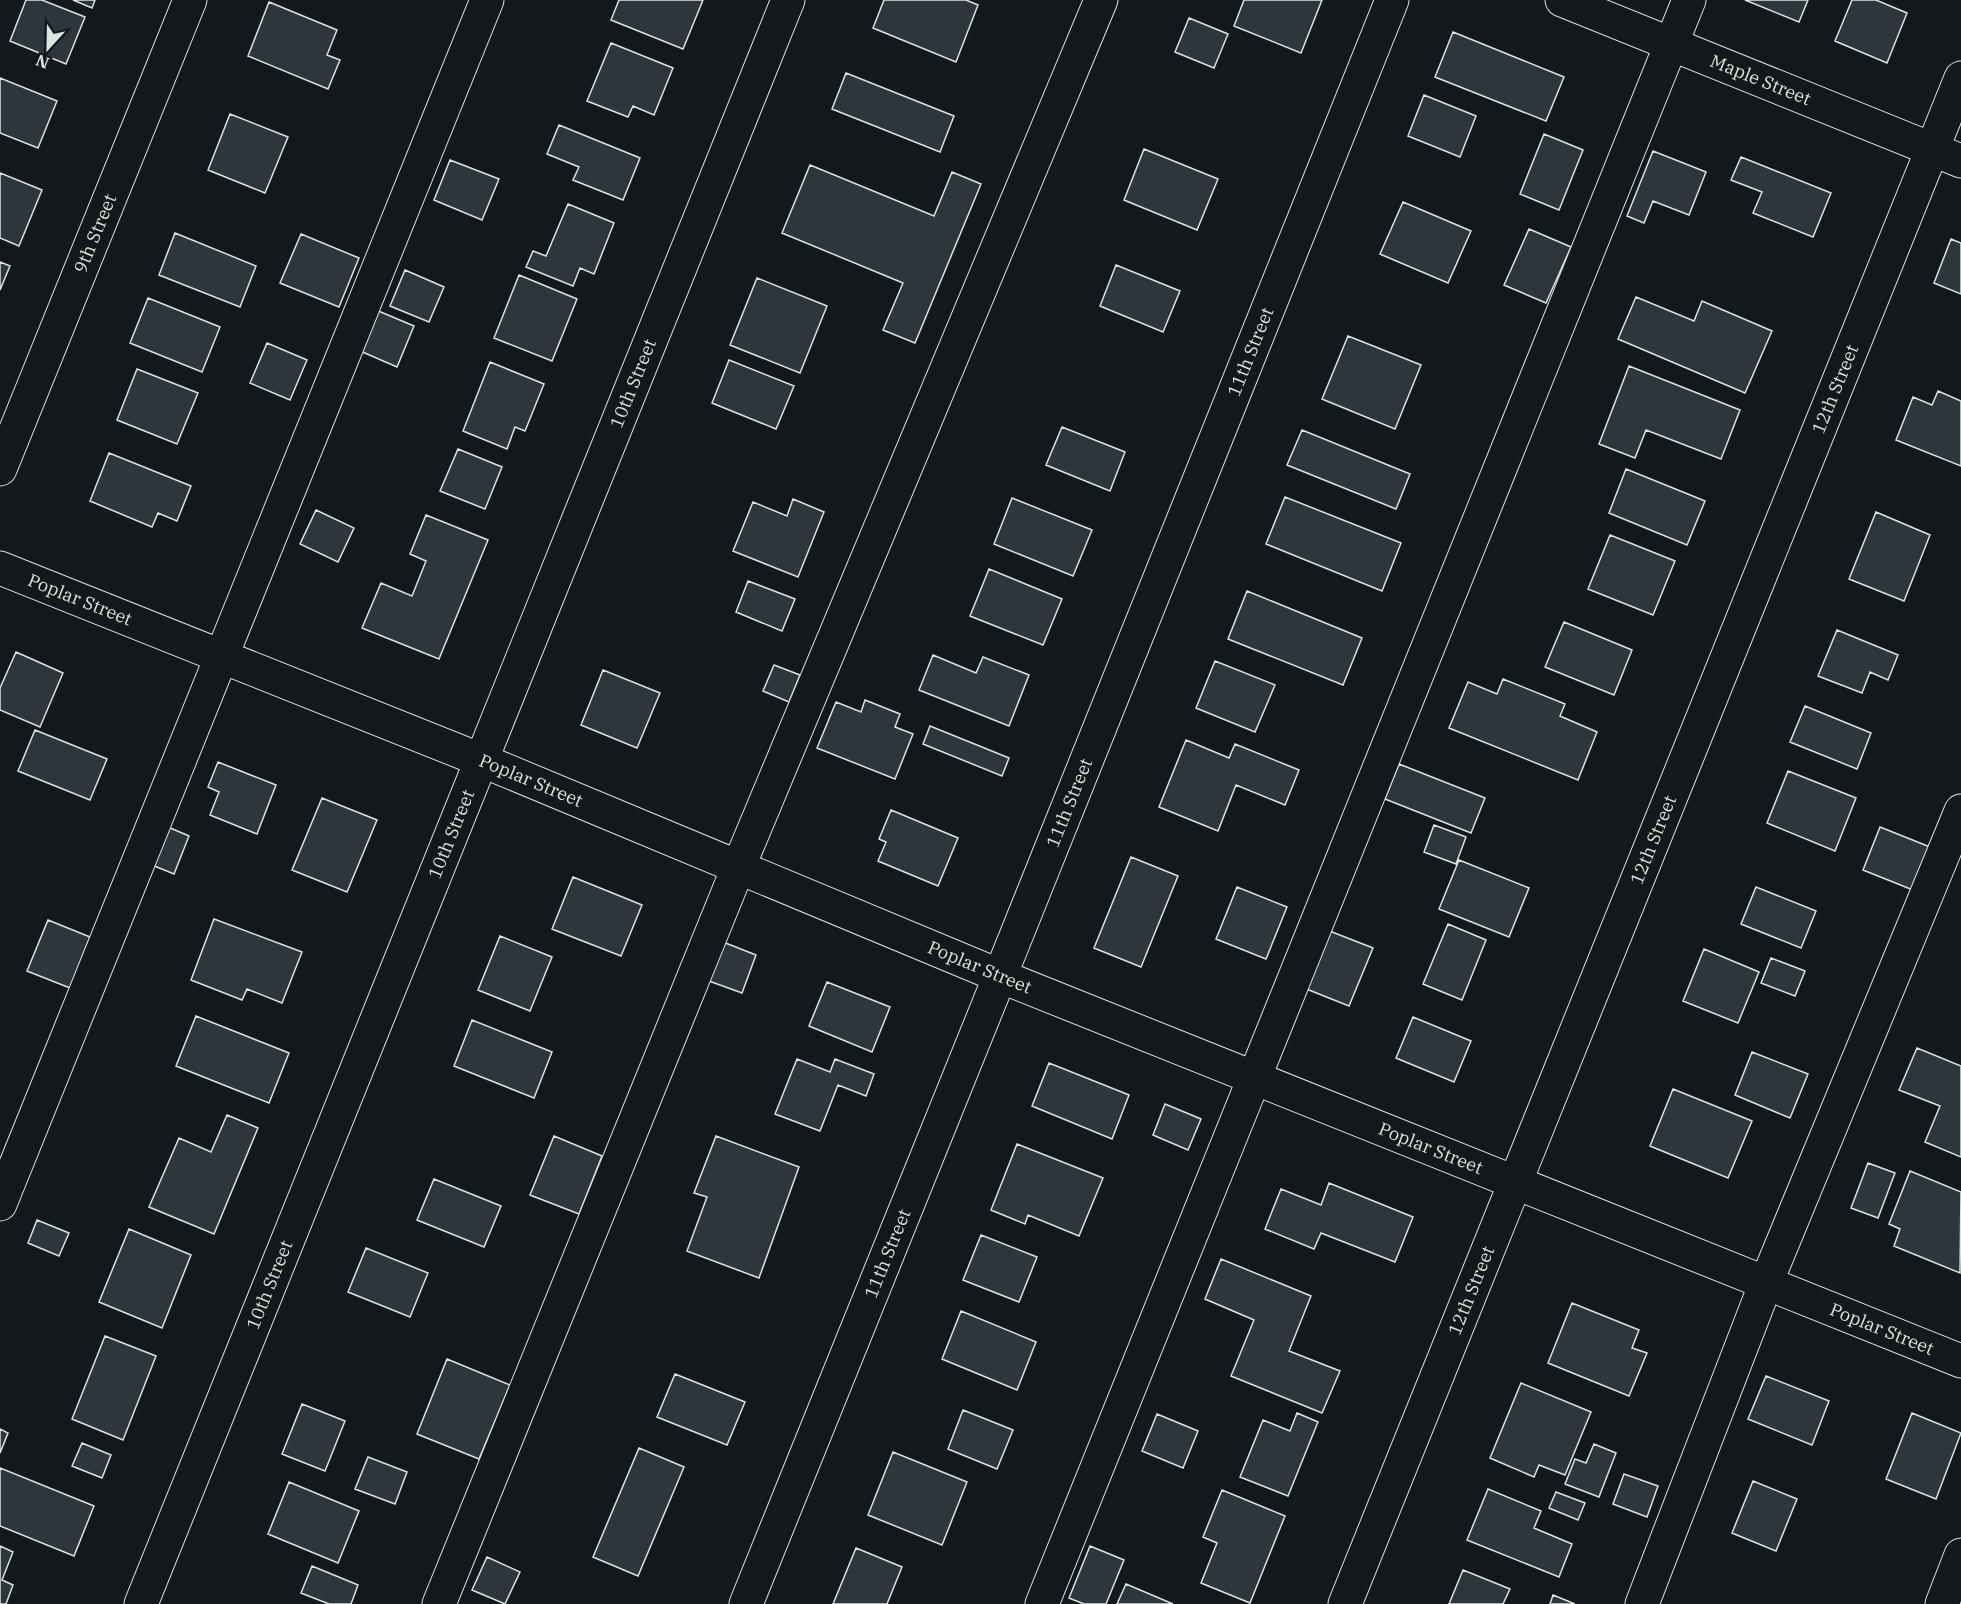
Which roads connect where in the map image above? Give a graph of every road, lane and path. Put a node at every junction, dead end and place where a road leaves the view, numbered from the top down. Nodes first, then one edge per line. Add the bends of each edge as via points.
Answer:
1 (190, 0) edge
2 (487, 0) edge
3 (788, 0) edge
4 (1101, 0) edge
5 (1392, 0) edge
6 (1562, 0) edge
7 (1689, 0) edge
8 (1671, 44) junction
9 (1961, 78) edge
10 (1947, 155) edge
11 (0, 469) edge
12 (0, 568) edge
13 (222, 657) junction
14 (481, 760) junction
15 (1961, 811) edge
16 (738, 868) junction
17 (1000, 976) junction
18 (1254, 1078) junction
19 (1515, 1183) junction
20 (0, 1204) edge
21 (1766, 1283) junction
22 (1961, 1361) edge
23 (1961, 1555) edge
24 (141, 1604) edge
25 (439, 1604) edge
26 (746, 1604) edge
27 (1042, 1604) edge
28 (1345, 1604) edge
29 (1642, 1604) edge
30 (1942, 1604) edge

1 - 11 street, 9th Street
2 - 13 street
3 - 14 street, 10th Street
4 - 16 street
5 - 17 street, 11th Street
6 - 8 street, Maple Street
7 - 8 street
8 - 10 street, Maple Street
8 - 18 street
9 - 10 street, 12th Street
10 - 19 street, 12th Street
12 - 13 street, Poplar Street
13 - 14 street, Poplar Street
13 - 20 street
14 - 16 street, Poplar Street
14 - 24 street, 10th Street
15 - 21 street
16 - 17 street, Poplar Street
16 - 25 street
17 - 18 street, Poplar Street
17 - 26 street, 11th Street
18 - 19 street, Poplar Street
18 - 27 street
19 - 21 street, Poplar Street
19 - 28 street, 12th Street
21 - 22 street, Poplar Street
21 - 29 street
23 - 30 street

